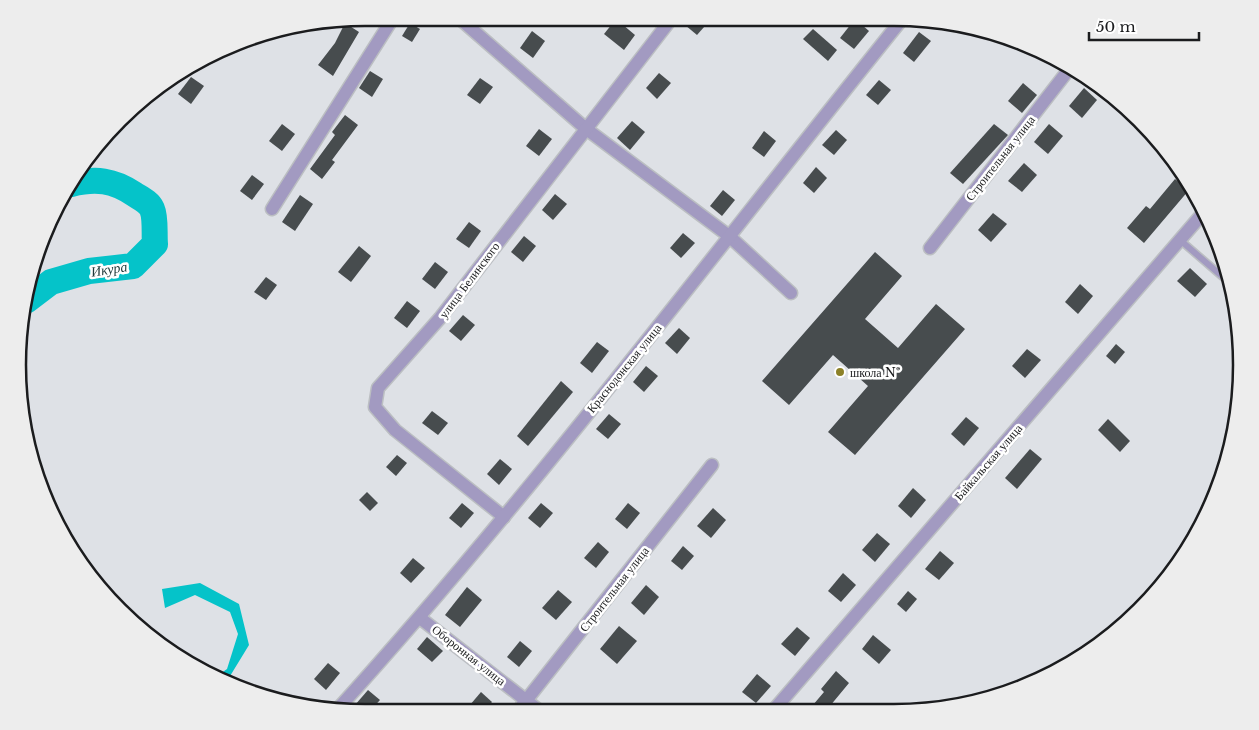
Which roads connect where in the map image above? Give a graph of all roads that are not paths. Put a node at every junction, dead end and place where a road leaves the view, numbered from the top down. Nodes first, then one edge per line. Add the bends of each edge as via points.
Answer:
1 (388, 26) edge
2 (468, 26) edge
3 (666, 26) edge
4 (897, 26) edge
5 (1066, 74) edge
6 (585, 128) junction
7 (272, 209) dead end
8 (1199, 218) edge
9 (729, 236) junction
10 (1180, 240) junction
11 (930, 248) dead end
12 (1220, 275) edge
13 (790, 293) dead end
14 (712, 465) dead end
15 (504, 517) junction
16 (420, 618) junction
17 (526, 700) junction
18 (342, 703) edge
19 (523, 704) edge
20 (531, 704) edge
21 (779, 704) edge

1 - 7 street
2 - 6 street
3 - 6 street, улица Белинского
4 - 9 street, Краснодонская улица
5 - 11 street, Строительная улица
6 - 9 street
6 - 15 street, улица Белинского via 440,318 378,388 375,407 395,430
8 - 10 street, Байкальская улица
9 - 13 street
9 - 15 street, Краснодонская улица
10 - 12 lane
10 - 21 street, Байкальская улица
14 - 17 street, Строительная улица
15 - 16 street, Краснодонская улица
16 - 17 street, Оборонная улица
16 - 18 street, Краснодонская улица
17 - 19 street, Строительная улица
17 - 20 street, Оборонная улица

